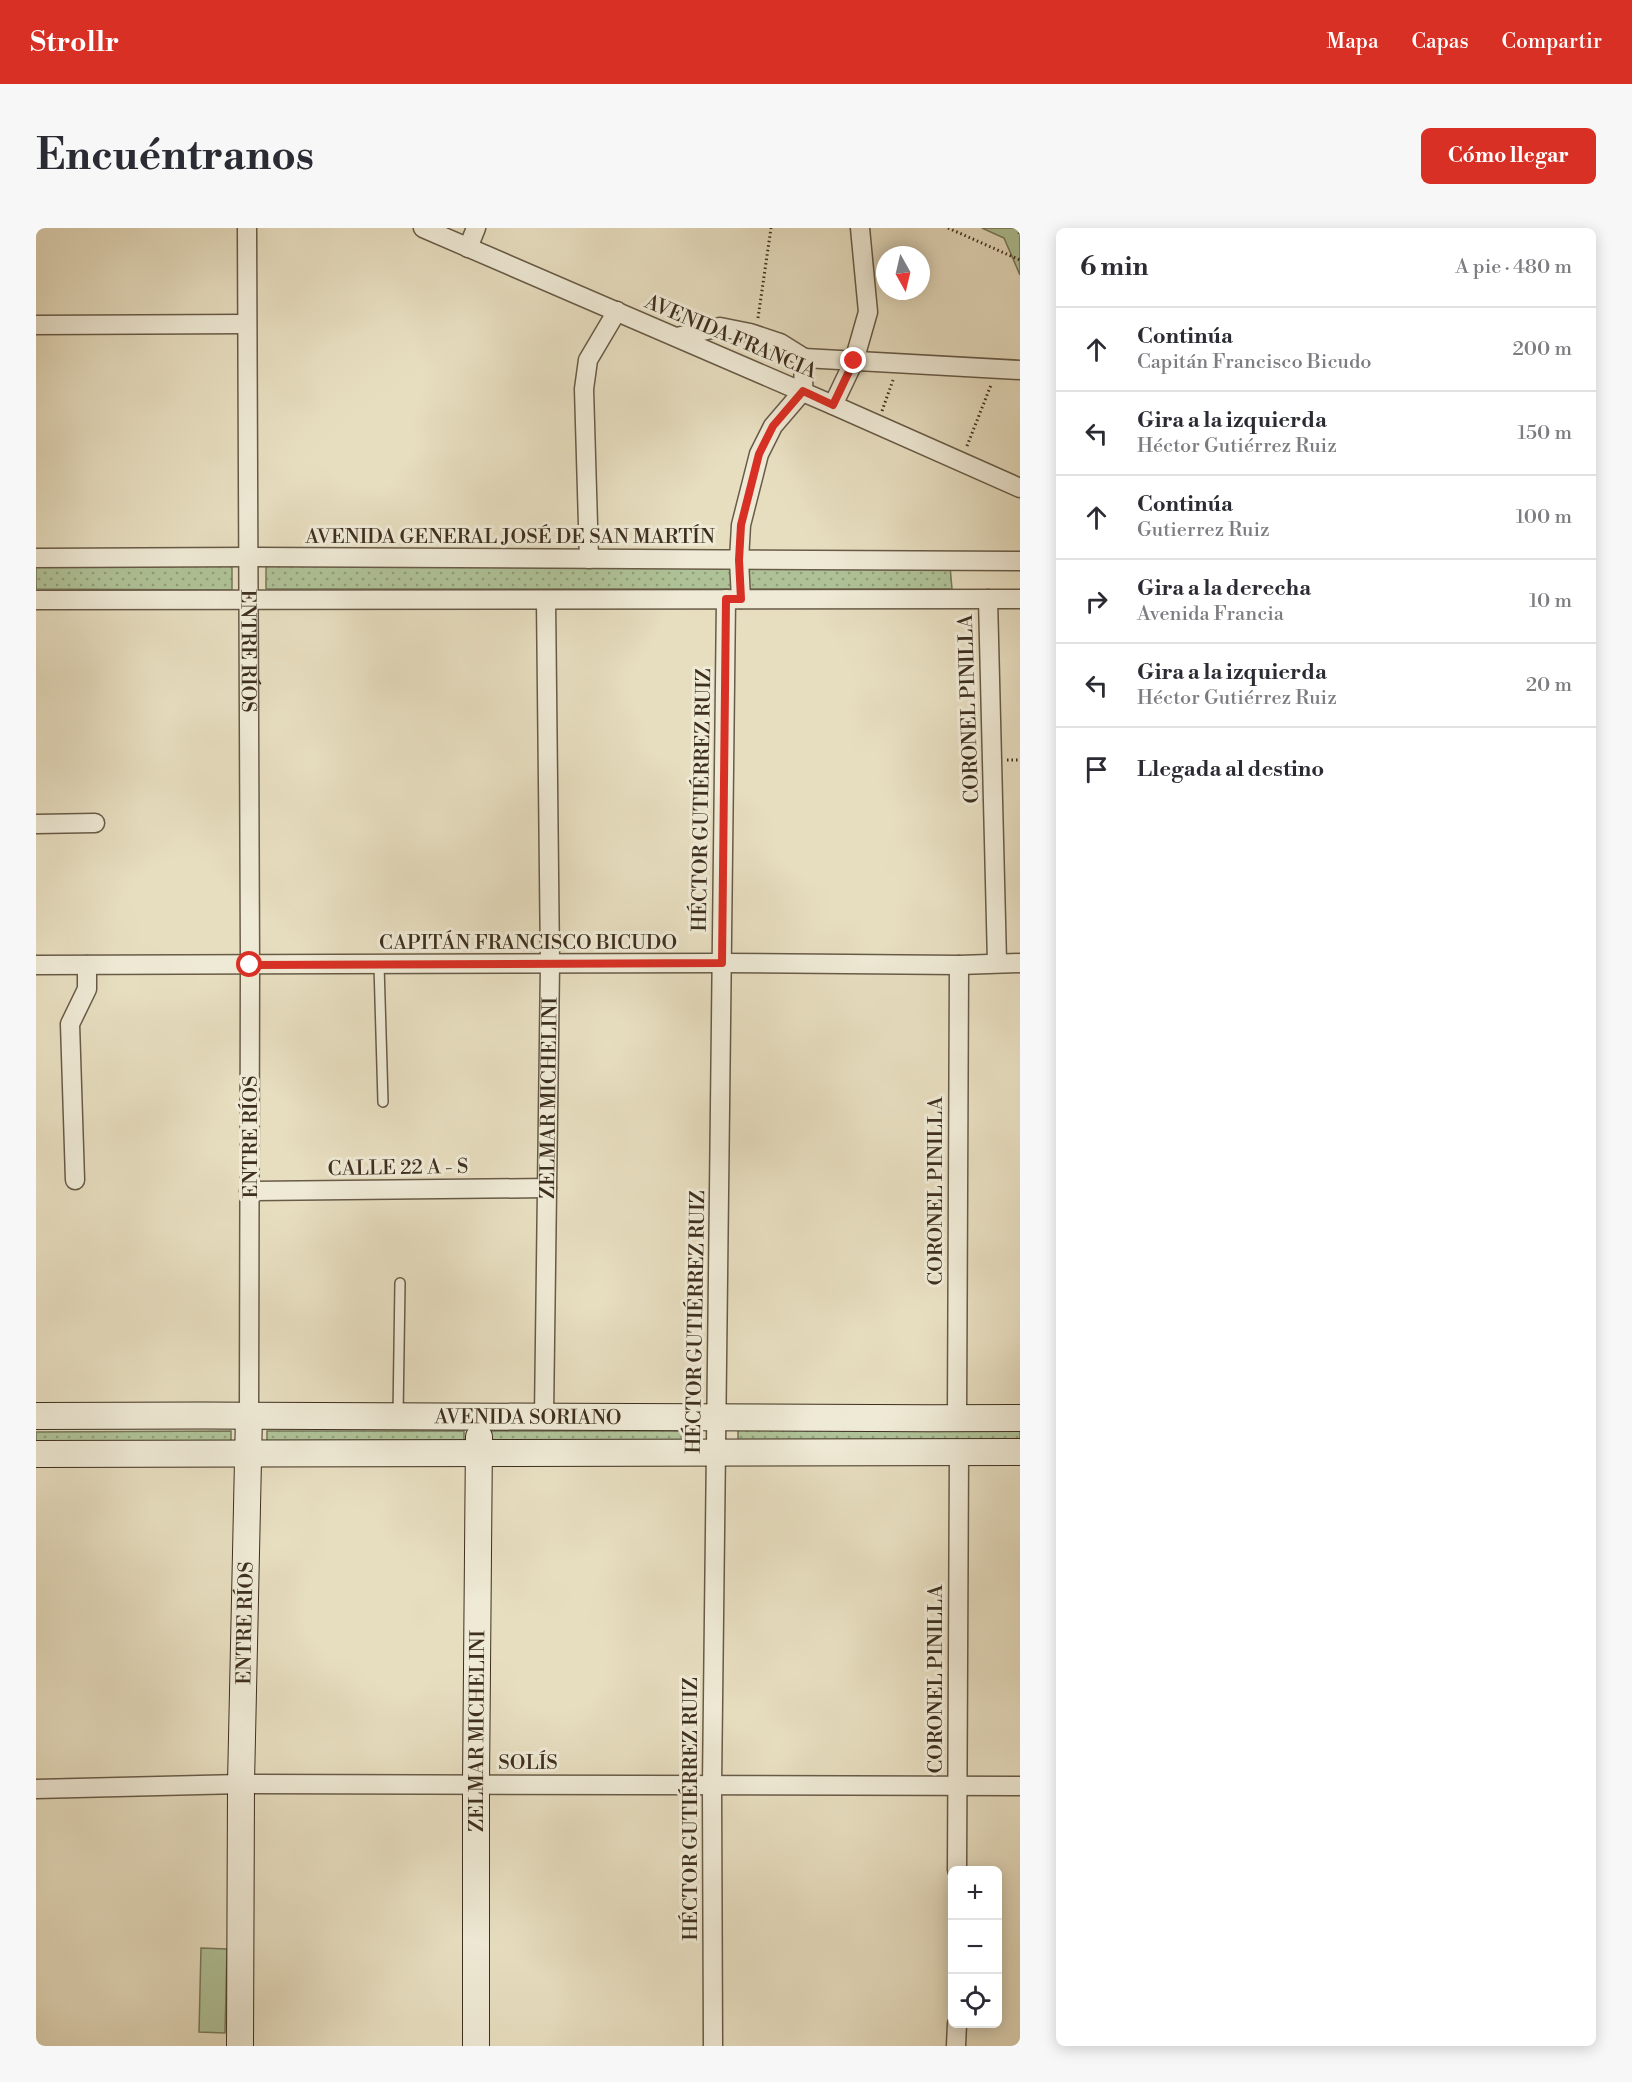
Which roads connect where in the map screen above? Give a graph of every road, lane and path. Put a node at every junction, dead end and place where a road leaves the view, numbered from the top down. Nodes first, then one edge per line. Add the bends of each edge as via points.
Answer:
1 (247, 228) edge
2 (423, 228) edge
3 (476, 228) edge
4 (771, 228) edge
5 (860, 228) edge
6 (948, 228) edge
7 (1017, 228) edge
8 (1020, 235) edge
9 (468, 248) junction
10 (1020, 260) edge
11 (617, 311) junction
12 (247, 324) junction
13 (36, 325) edge
14 (750, 333) junction
15 (677, 337) junction
16 (804, 358) junction
17 (854, 361) junction
18 (899, 363) junction
19 (998, 369) junction
20 (1020, 370) edge
21 (803, 391) junction
22 (833, 405) junction
23 (880, 415) dead end
24 (965, 450) dead end
25 (1020, 488) edge
26 (248, 556) junction
27 (36, 558) edge
28 (589, 559) junction
29 (739, 560) junction
30 (1020, 561) edge
31 (249, 598) junction
32 (733, 599) junction
33 (988, 599) junction
34 (1020, 599) edge
35 (36, 600) edge
36 (546, 600) junction
37 (95, 823) dead end
38 (36, 824) edge
39 (997, 962) junction
40 (722, 963) junction
41 (1020, 963) edge
42 (550, 964) junction
43 (36, 965) edge
44 (87, 965) junction
45 (250, 965) junction
46 (379, 965) junction
47 (959, 965) junction
48 (383, 1102) dead end
49 (75, 1180) dead end
50 (546, 1188) junction
51 (249, 1191) junction
52 (400, 1283) dead end
53 (249, 1414) junction
54 (36, 1416) edge
55 (544, 1416) junction
56 (398, 1417) junction
57 (479, 1417) junction
58 (717, 1417) junction
59 (1020, 1418) edge
60 (957, 1419) junction
61 (959, 1452) junction
62 (1020, 1452) edge
63 (249, 1453) junction
64 (478, 1453) junction
65 (716, 1453) junction
66 (36, 1454) edge
67 (241, 1784) junction
68 (476, 1784) junction
69 (712, 1786) junction
70 (957, 1786) junction
71 (1020, 1786) edge
72 (36, 1789) edge
73 (957, 1866) edge
74 (957, 2028) edge
75 (240, 2046) edge
76 (476, 2046) edge
77 (713, 2046) edge
78 (957, 2046) edge

1 - 12 street, ENTRE RÍOS
2 - 9 street, AVENIDA FRANCIA
3 - 9 street
4 - 14 path via 759,316
5 - 17 street via 868,312
6 - 10 path
7 - 8 path
9 - 11 street, AVENIDA FRANCIA
11 - 15 street, AVENIDA FRANCIA
11 - 28 street via 588,360 584,389
12 - 13 street
12 - 26 street, ENTRE RÍOS
14 - 15 street via 720,327
14 - 16 street via 780,343
15 - 21 street, AVENIDA FRANCIA
16 - 17 street
16 - 21 street
17 - 18 street
17 - 22 street
18 - 19 street
18 - 23 path
19 - 20 street
19 - 24 path
21 - 22 street, AVENIDA FRANCIA
21 - 29 street, HÉCTOR GUTIÉRREZ RUIZ via 773,426 759,454 741,525
22 - 25 street, AVENIDA FRANCIA
26 - 27 street, AVENIDA GENERAL JOSÉ DE SAN MARTÍN
26 - 28 street, AVENIDA GENERAL JOSÉ DE SAN MARTÍN
26 - 31 street, ENTRE RÍOS
28 - 29 street, AVENIDA GENERAL JOSÉ DE SAN MARTÍN
29 - 30 street, AVENIDA GENERAL JOSÉ DE SAN MARTÍN
29 - 32 street, HÉCTOR GUTIÉRREZ RUIZ
31 - 35 street
31 - 36 street
31 - 45 street, ENTRE RÍOS
32 - 33 street
32 - 36 street
32 - 40 street, HÉCTOR GUTIÉRREZ RUIZ
33 - 34 street
33 - 39 street, CORONEL PINILLA
36 - 42 street, ZELMAR MICHELINI
37 - 38 street
39 - 41 street, CAPITÁN FRANCISCO BICUDO
39 - 47 street, CAPITÁN FRANCISCO BICUDO
40 - 42 street, CAPITÁN FRANCISCO BICUDO
40 - 47 street, CAPITÁN FRANCISCO BICUDO
40 - 58 street, HÉCTOR GUTIÉRREZ RUIZ
42 - 46 street, CAPITÁN FRANCISCO BICUDO
42 - 50 street, ZELMAR MICHELINI
43 - 44 street, CAPITÁN FRANCISCO BICUDO
44 - 45 street, CAPITÁN FRANCISCO BICUDO
44 - 49 street via 87,989 70,1024
45 - 46 street, CAPITÁN FRANCISCO BICUDO
45 - 51 street, ENTRE RÍOS
46 - 48 lane
47 - 60 street, CORONEL PINILLA
50 - 51 street, CALLE 22 A - S
50 - 55 street, ZELMAR MICHELINI
51 - 53 street, ENTRE RÍOS
52 - 56 lane
53 - 54 street, AVENIDA SORIANO
53 - 56 street, AVENIDA SORIANO
53 - 63 street, ENTRE RÍOS
55 - 57 street, AVENIDA SORIANO
55 - 58 street, AVENIDA SORIANO
56 - 57 street, AVENIDA SORIANO
57 - 64 street, ZELMAR MICHELINI
58 - 60 street, AVENIDA SORIANO
58 - 65 street, HÉCTOR GUTIÉRREZ RUIZ
59 - 60 street, AVENIDA SORIANO
61 - 62 street, AVENIDA SORIANO
61 - 65 street, AVENIDA SORIANO
61 - 70 street, CORONEL PINILLA
63 - 64 street, AVENIDA SORIANO
63 - 66 street, AVENIDA SORIANO
63 - 67 street, ENTRE RÍOS
64 - 65 street, AVENIDA SORIANO
64 - 68 street, ZELMAR MICHELINI
65 - 69 street, HÉCTOR GUTIÉRREZ RUIZ
67 - 68 street, SOLÍS
67 - 72 street, SOLÍS
67 - 75 street, ENTRE RÍOS
68 - 69 street, SOLÍS
68 - 76 street, ZELMAR MICHELINI
69 - 70 street, SOLÍS
69 - 77 street, HÉCTOR GUTIÉRREZ RUIZ
70 - 71 street, SOLÍS
70 - 73 street, CORONEL PINILLA
74 - 78 street

